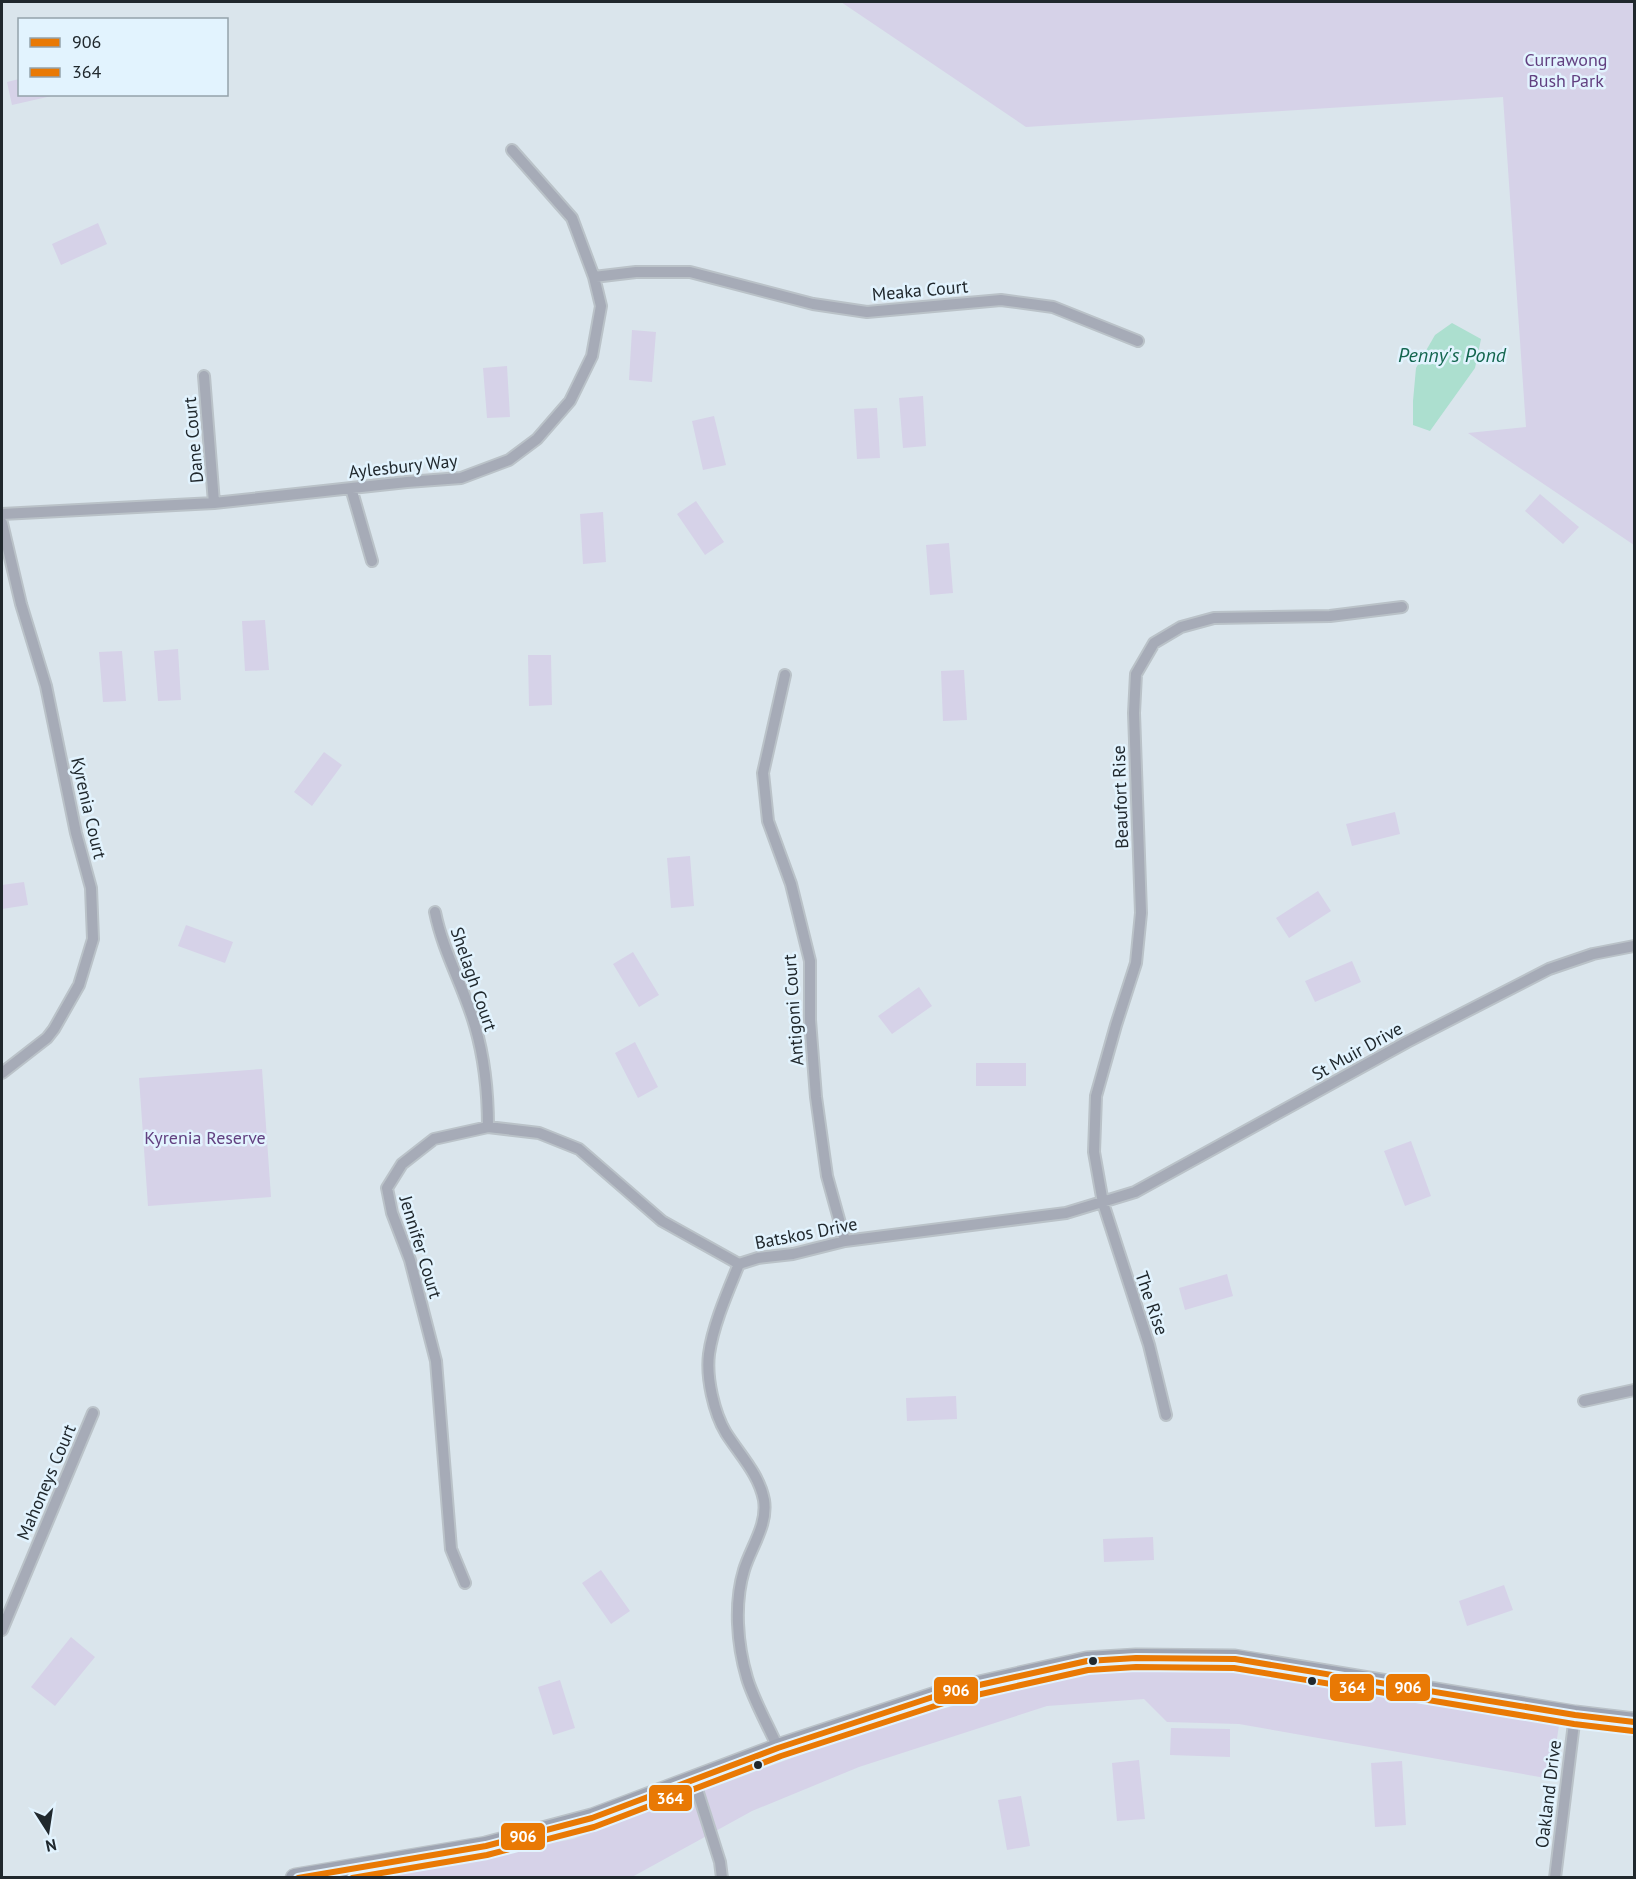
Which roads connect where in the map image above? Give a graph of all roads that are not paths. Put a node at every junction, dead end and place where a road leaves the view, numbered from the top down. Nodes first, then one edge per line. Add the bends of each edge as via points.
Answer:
1 (512, 150) dead end
2 (594, 277) junction
3 (1138, 341) dead end
4 (204, 376) dead end
5 (351, 488) junction
6 (214, 502) junction
7 (2, 514) edge
8 (2, 523) edge
9 (372, 561) dead end
10 (1402, 607) dead end
11 (786, 675) dead end
12 (435, 912) dead end
13 (1635, 946) edge
14 (2, 1073) edge
15 (489, 1127) junction
16 (1102, 1203) junction
17 (845, 1241) junction
18 (739, 1264) junction
19 (1635, 1390) edge
20 (1584, 1401) dead end
21 (93, 1413) dead end
22 (1166, 1415) dead end
23 (465, 1583) dead end
24 (2, 1630) edge
25 (1575, 1715) junction
26 (1635, 1722) edge
27 (778, 1749) junction
28 (694, 1780) junction
29 (295, 1878) edge
30 (722, 1878) edge
31 (1555, 1878) edge

1 - 2 street, Aylesbury Way via 572,218
2 - 3 street, Meaka Court via 690,272 813,304 867,312 1001,300 1053,307
2 - 5 street, Aylesbury Way via 601,306 592,356 570,401 537,440 509,460 461,478
4 - 6 street, Dane Court
5 - 6 street, Aylesbury Way
5 - 9 street
6 - 7 street, Aylesbury Way
8 - 14 street, Kyrenia Court via 46,686 91,888 93,939 79,985 54,1029
10 - 16 street, Beaufort Rise via 1330,616 1214,618 1181,627 1154,643 1136,674 1141,913 1136,963 1096,1096 1094,1152
11 - 17 street, Antigoni Court via 764,773 768,821 791,884 810,961 816,1097 826,1176
12 - 15 street, Shelagh Court via 440,936 475,1026 488,1085
13 - 16 street, St Muir Drive via 1593,954 1549,969 1407,1042 1135,1192
15 - 18 street, Jennifer Court via 539,1133 579,1149 662,1221
15 - 23 street, Jennifer Court via 434,1139 402,1164 387,1188 436,1361 451,1549
16 - 17 street, Batskos Drive via 1066,1213
16 - 22 street, The Rise via 1149,1345
17 - 18 street, Batskos Drive
18 - 27 street, Batskos Drive via 714,1332 709,1356 711,1383 715,1409 725,1432 755,1474 764,1501 761,1528 740,1588 738,1625 747,1678
19 - 20 street
21 - 24 street, Mahoneys Court
25 - 26 main road
25 - 27 main road via 1235,1659 1136,1658 1087,1661 948,1692
25 - 31 street, Oakland Drive
27 - 28 main road
28 - 29 main road via 592,1818 486,1846
28 - 30 street

